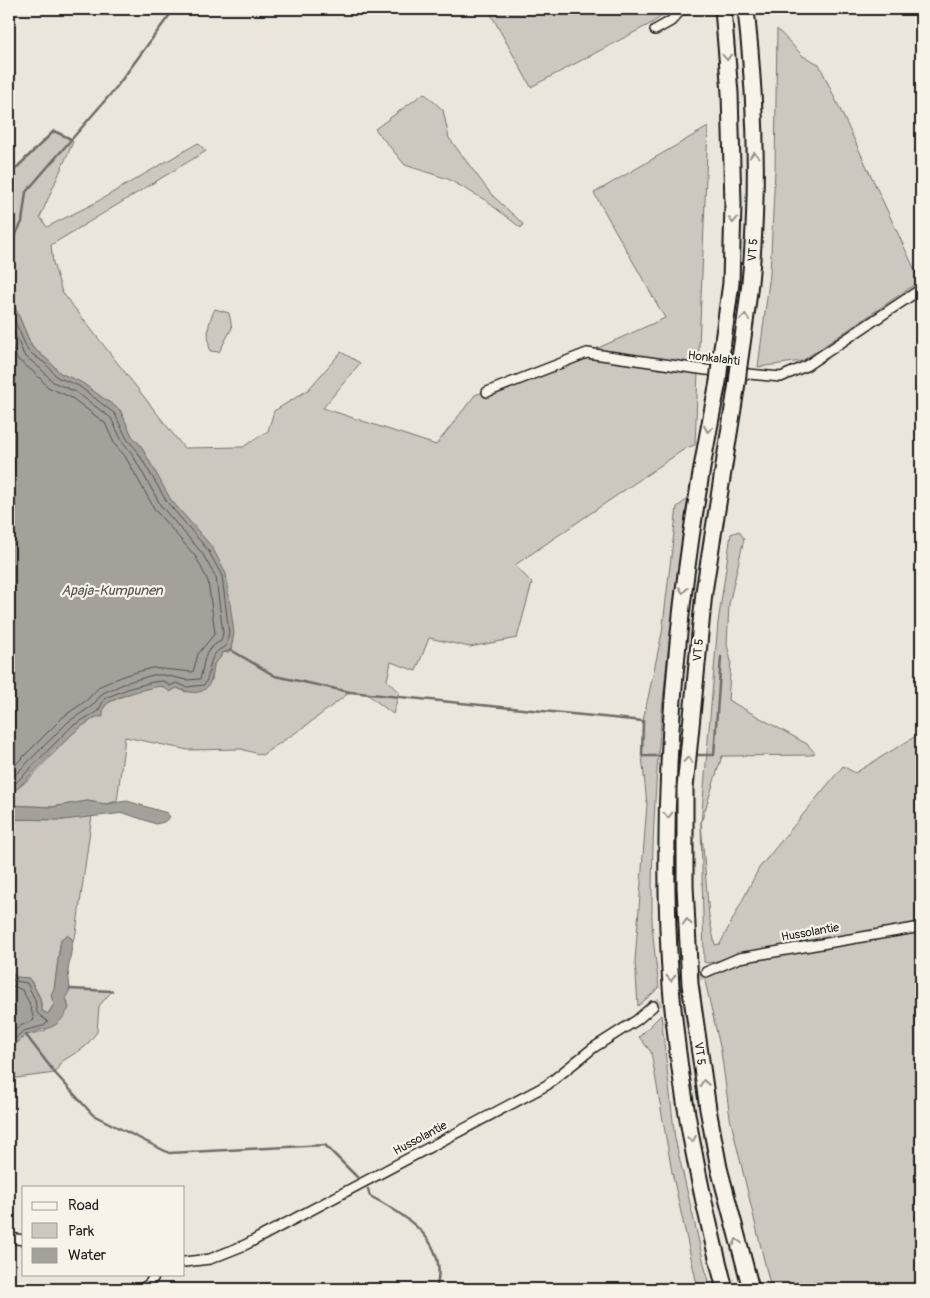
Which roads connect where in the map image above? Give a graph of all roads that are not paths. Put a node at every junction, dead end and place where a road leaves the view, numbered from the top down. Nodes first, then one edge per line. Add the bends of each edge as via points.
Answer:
1 (682, 9) edge
2 (723, 9) edge
3 (746, 9) edge
4 (654, 30) dead end
5 (921, 289) edge
6 (487, 392) dead end
7 (921, 927) edge
8 (706, 972) tunnel mouth
9 (653, 1006) tunnel mouth
10 (9, 1238) edge
11 (22, 1240) edge
12 (185, 1262) edge
13 (155, 1276) edge
14 (141, 1289) edge
15 (725, 1289) edge
16 (751, 1289) edge

1 - 4 street via 671,21
2 -> 15 highway, VT 5, bridge via 730,93 731,283 683,589 668,767 667,895 681,1074 692,1143
16 -> 3 highway, VT 5, bridge via 719,1168 708,1109 690,984 685,886 685,788 704,592 750,281 754,200 753,74
5 - 6 street, Honkalahti via 806,366 781,376 706,370 587,353
7 - 8 street, Hussolantie via 739,958
9 - 12 street, Hussolantie via 594,1047 547,1086 251,1242 210,1259
10 - 11 street
13 - 14 street

